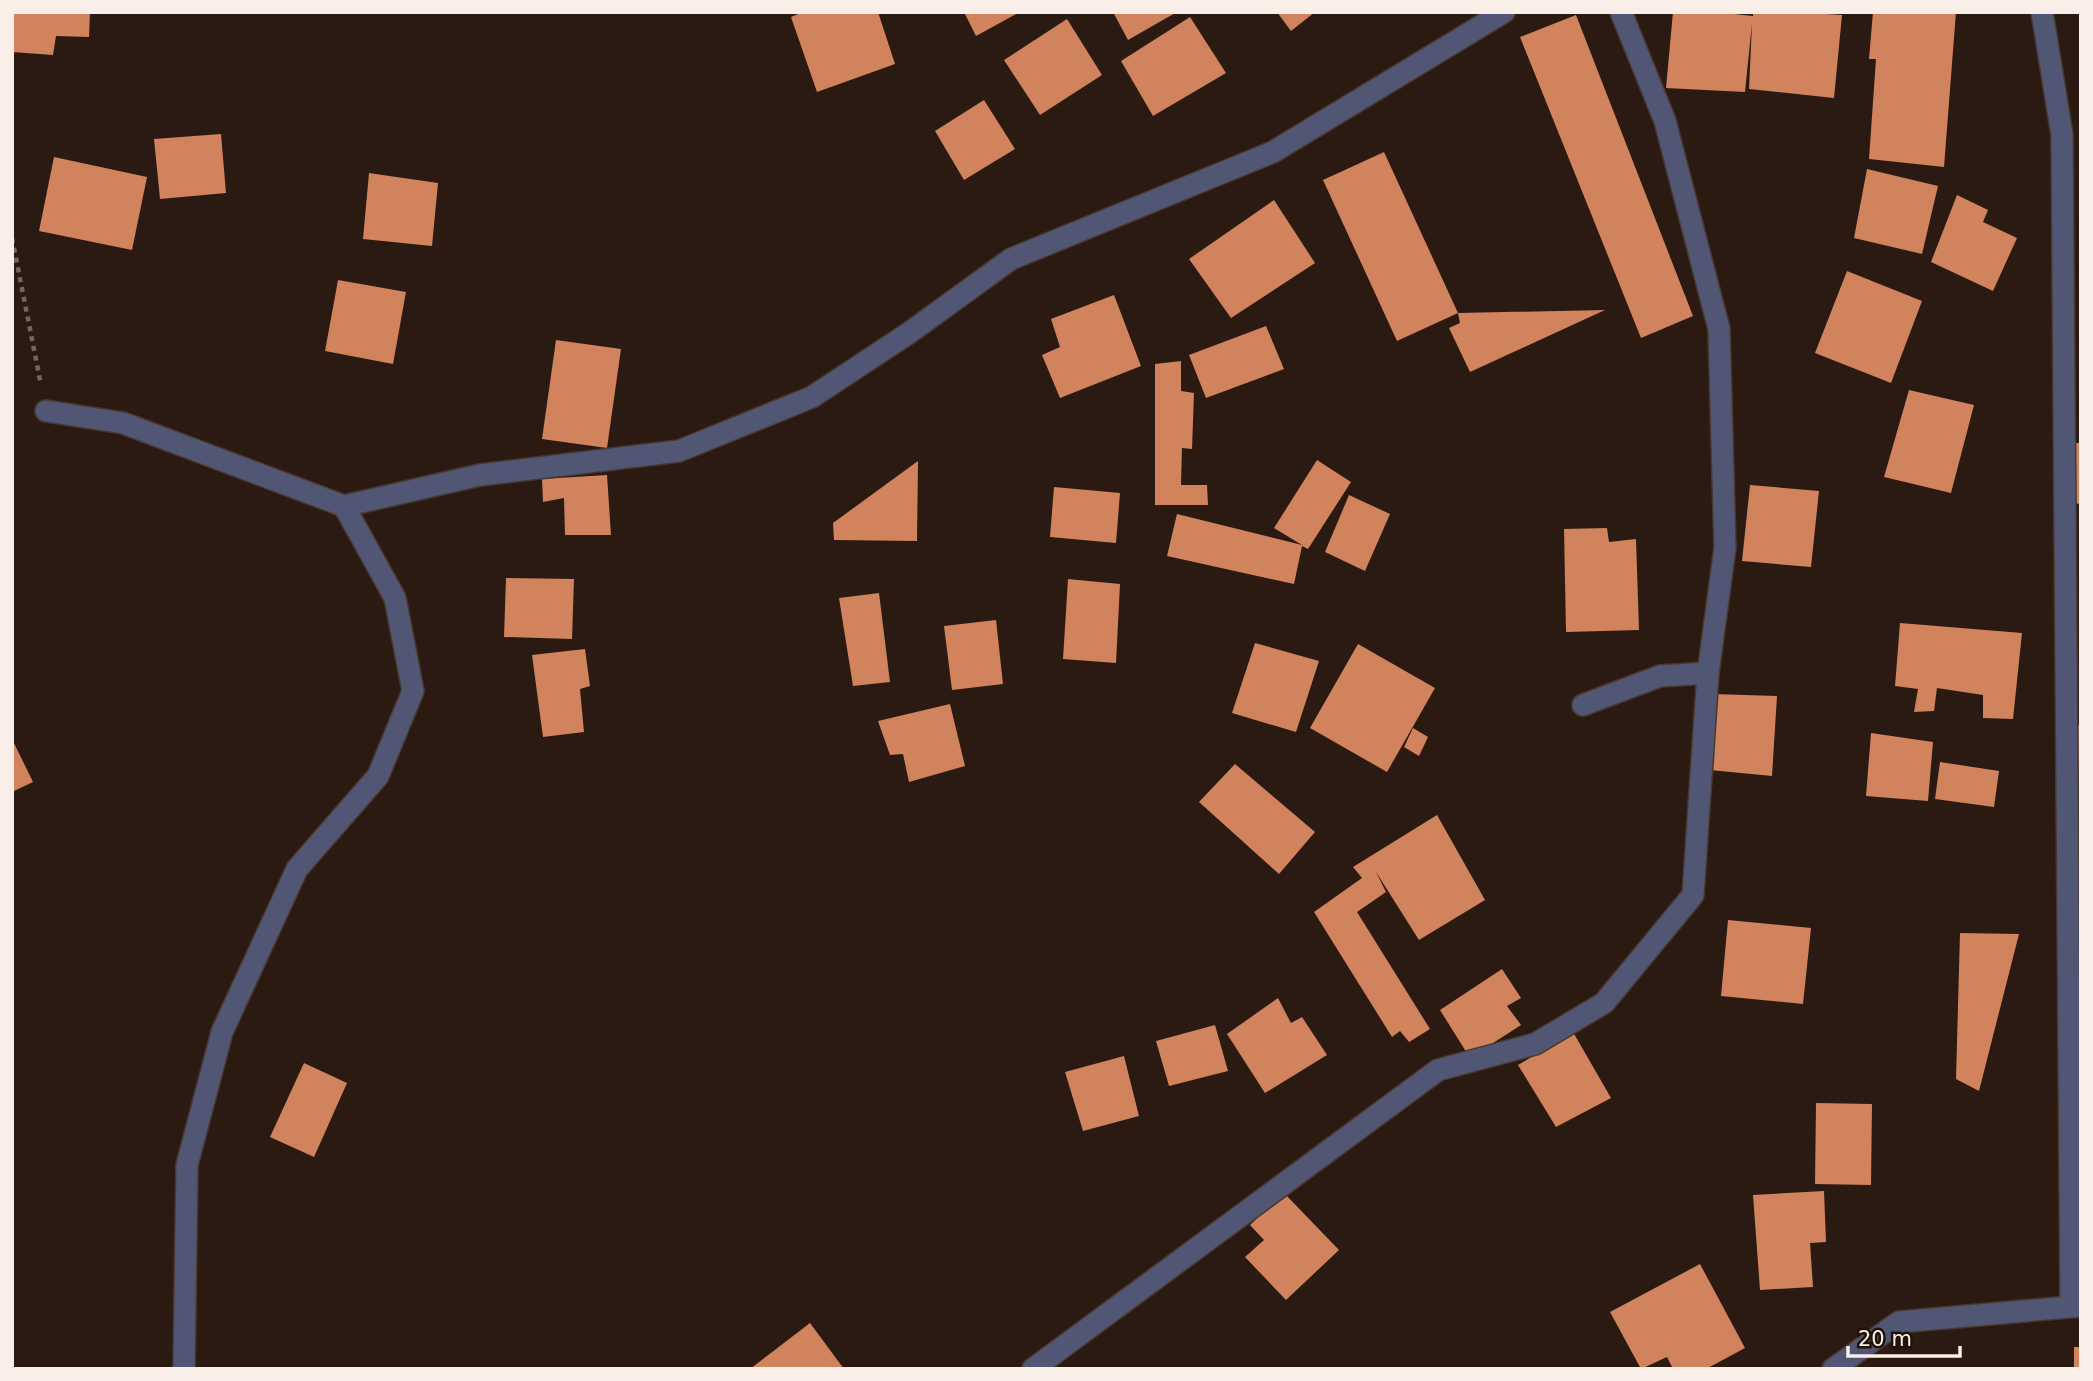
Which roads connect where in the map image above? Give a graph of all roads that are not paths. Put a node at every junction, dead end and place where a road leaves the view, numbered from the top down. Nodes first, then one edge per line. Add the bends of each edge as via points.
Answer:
1 (1504, 12) edge
2 (1621, 12) edge
3 (2042, 12) edge
4 (46, 411) road end
5 (344, 506) junction
6 (1707, 673) junction
7 (1583, 705) dead end
8 (2076, 1306) edge
9 (184, 1369) edge
10 (1033, 1369) edge
11 (1833, 1369) edge

1 - 5 street via 1273,152 1011,259 812,397 679,451 480,475
2 - 6 street via 1665,121 1719,329 1725,548
3 - 8 street via 2062,135
4 - 5 street via 123,424
5 - 9 street via 395,598 413,691 378,776 297,869 222,1032 187,1165
6 - 7 street via 1660,676
6 - 10 street via 1693,895 1604,1003 1535,1044 1438,1070
8 - 11 street via 1899,1322

